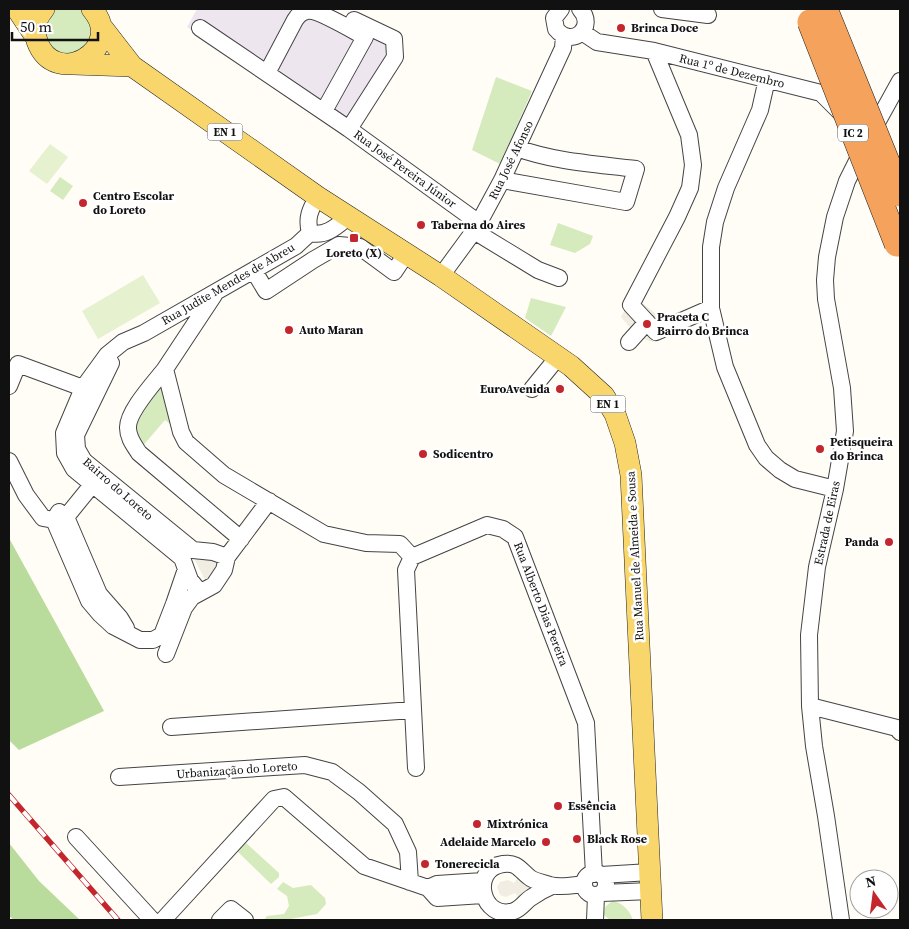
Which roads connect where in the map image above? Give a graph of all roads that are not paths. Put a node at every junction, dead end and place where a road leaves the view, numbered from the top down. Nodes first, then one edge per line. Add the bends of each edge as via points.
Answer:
1 (17, 9) edge
2 (44, 9) edge
3 (332, 9) edge
4 (560, 9) edge
5 (662, 9) edge
6 (584, 10) edge
7 (97, 15) edge
8 (708, 15) dead end
9 (817, 16) edge
10 (200, 28) dead end
11 (582, 32) junction
12 (36, 36) junction
13 (564, 36) junction
14 (654, 51) junction
15 (73, 64) junction
16 (132, 66) junction
17 (266, 73) junction
18 (767, 79) junction
19 (900, 81) edge
20 (324, 112) junction
21 (349, 129) junction
22 (868, 139) junction
23 (517, 148) junction
24 (502, 180) junction
25 (900, 194) edge
26 (318, 197) junction
27 (348, 217) junction
28 (477, 227) junction
29 (310, 233) junction
30 (897, 244) dead end
31 (406, 254) junction
32 (254, 270) junction
33 (440, 276) junction
34 (559, 278) dead end
35 (216, 293) junction
36 (711, 308) junction
37 (646, 322) junction
38 (144, 333) junction
39 (629, 342) dead end
40 (558, 356) junction
41 (165, 369) junction
42 (9, 386) edge
43 (83, 388) junction
44 (532, 389) dead end
45 (9, 461) edge
46 (89, 482) junction
47 (835, 489) junction
48 (269, 502) junction
49 (54, 520) junction
50 (241, 539) junction
51 (227, 557) junction
52 (412, 557) junction
53 (186, 569) junction
54 (200, 592) junction
55 (129, 635) junction
56 (166, 654) dead end
57 (810, 706) junction
58 (413, 710) junction
59 (171, 727) dead end
60 (900, 732) edge
61 (416, 768) dead end
62 (120, 777) dead end
63 (76, 838) dead end
64 (593, 877) junction
65 (651, 881) junction
66 (410, 882) junction
67 (552, 886) junction
68 (483, 888) junction
69 (599, 894) junction
70 (152, 920) edge
71 (163, 920) edge
72 (220, 920) edge
73 (245, 920) edge
74 (595, 920) edge
75 (652, 920) edge
76 (841, 920) edge

1 - 12 main road
2 - 12 main road via 36,25
3 - 21 street, Rua José Pereira Júnior via 394,39 395,57
4 - 13 street via 554,24
5 - 8 street
6 - 11 street via 586,22
7 - 15 main road, EN 1 via 101,39 95,51
7 - 16 main road, EN 1
9 - 25 highway, IC 2, bridge
9 - 30 highway, IC 2, bridge
10 - 17 street
11 - 13 street via 577,36
11 - 14 street, Rua 1º de Dezembro via 597,42
12 - 15 main road via 48,58
13 - 23 street, Rua José Afonso via 563,48
14 - 18 street, Rua 1º de Dezembro
14 - 37 street via 689,135 693,165 690,188 631,305
15 - 16 main road
16 - 26 main road, EN 1
17 - 20 street
17 - 20 street via 295,20 306,11 315,12 364,37
18 - 22 street, Rua 1º de Dezembro via 821,93
18 - 36 street via 760,110 715,222 711,247
19 - 22 street, Estrada de Eiras
20 - 21 street
21 - 28 street, Rua José Pereira Júnior
22 - 47 street, Estrada de Eiras via 835,217 827,257 826,299 842,388 845,431
23 - 24 street, Rua José Afonso
23 - 24 street via 532,154 636,170 626,202
24 - 28 street, Rua José Afonso
26 - 27 main road, Rua Manuel de Almeida e Sousa / EN 1
26 - 29 street via 309,212
27 - 29 street, Rua Judite Mendes de Abreu via 323,234
27 - 31 main road, Rua Manuel de Almeida e Sousa / EN 1
28 - 33 street, Rua José Afonso
28 - 34 street, Rua José Pereira Júnior via 538,270
29 - 32 street, Rua Judite Mendes de Abreu via 296,246
31 - 32 street via 394,272 360,247 339,245 266,291
31 - 33 main road, Rua Manuel de Almeida e Sousa / EN 1
32 - 35 street, Rua Judite Mendes de Abreu
33 - 40 main road, Rua Manuel de Almeida e Sousa / EN 1
35 - 38 street, Rua Judite Mendes de Abreu
35 - 41 street
36 - 37 street via 656,332
36 - 47 street via 725,367 757,445 766,458 795,479
37 - 39 street
38 - 43 street, Bairro do Loreto via 123,342 107,355
38 - 51 street, Bairro do Loreto via 112,361 76,435 77,449 84,461 193,550
40 - 44 street
40 - 65 main road, Rua Manuel de Almeida e Sousa / EN 1 via 604,396 625,442 632,475
41 - 48 street via 186,442 224,474
41 - 50 street via 129,418 131,441 139,453
42 - 43 street via 18,364
43 - 46 street, Bairro do Loreto via 64,433 65,453 74,469
45 - 49 street via 26,495 43,518
46 - 49 street, Bairro do Loreto
46 - 53 street, Bairro do Loreto via 182,558
46 - 55 street, Bairro do Loreto via 66,517 99,594 120,618
47 - 57 street, Estrada de Eiras via 817,567 809,635
48 - 50 street
48 - 52 street via 324,534 366,543 400,544
49 - 55 street via 89,601 113,626
50 - 51 street
51 - 54 street via 224,570 214,585
52 - 58 street via 406,570
52 - 64 street, Rua Alberto Dias Pereira via 487,525 516,537 586,723
53 - 54 street, Bairro do Loreto
53 - 55 street via 162,635 153,640 140,640
54 - 56 street via 184,608
57 - 60 street via 897,728
57 - 76 street, Estrada de Eiras
58 - 59 street
58 - 61 street
62 - 66 street, Urbanização do Loreto via 305,765 332,772 396,824 408,852
63 - 70 street
64 - 65 street
64 - 67 street
64 - 69 street via 586,891
65 - 69 street
65 - 75 main road, Rua Manuel de Almeida e Sousa / EN 1
66 - 68 street via 428,888 437,884
66 - 71 street via 364,866 284,797 274,799
67 - 68 street via 529,877 511,864 497,866 486,874
67 - 68 street via 530,898 520,908 507,912 492,907
69 - 74 street
72 - 73 street via 231,909

